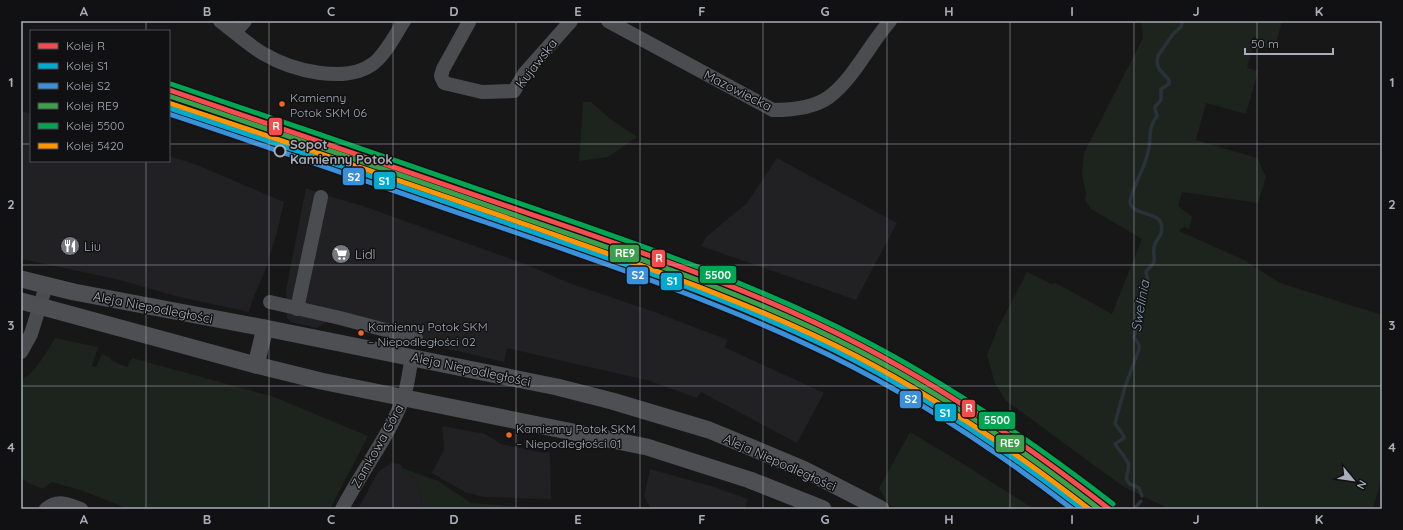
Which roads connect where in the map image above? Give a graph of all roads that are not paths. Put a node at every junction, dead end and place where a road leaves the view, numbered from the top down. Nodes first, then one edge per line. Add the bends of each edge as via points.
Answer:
1 (220, 21) edge
2 (245, 21) edge
3 (404, 21) edge
4 (571, 21) edge
5 (608, 21) edge
6 (890, 21) edge
7 (468, 22) edge
8 (235, 32) junction
9 (321, 197) dead end
10 (21, 279) edge
11 (46, 286) junction
12 (21, 301) edge
13 (270, 302) dead end
14 (40, 306) junction
15 (297, 309) junction
16 (265, 328) junction
17 (416, 338) dead end
18 (21, 352) edge
19 (412, 357) junction
20 (256, 365) junction
21 (403, 398) junction
22 (46, 509) edge
23 (81, 509) edge
24 (342, 509) edge
25 (823, 509) edge
26 (881, 509) edge

1 - 8 street
2 - 8 street
3 - 8 street via 374,63 351,74 308,71 289,66 264,54
4 - 7 street, Kujawska via 524,74 514,91 482,92 444,83 441,76
5 - 6 street, Mazowiecka via 773,110 808,106 827,98 844,82
9 - 15 street
10 - 11 main road, Aleja Niepodległości
11 - 14 street
11 - 16 main road, Aleja Niepodległości
12 - 14 main road, Aleja Niepodległości
13 - 15 street
14 - 18 street via 31,334
14 - 20 main road, Aleja Niepodległości
15 - 17 street
16 - 19 main road, Aleja Niepodległości
16 - 20 main road
19 - 21 street, Zamkowa Góra
19 - 26 main road, Aleja Niepodległości via 557,387 709,430 803,469
20 - 21 main road, Aleja Niepodległości
21 - 24 street, Zamkowa Góra
21 - 25 main road, Aleja Niepodległości via 647,448 743,478
22 - 23 street via 58,503

